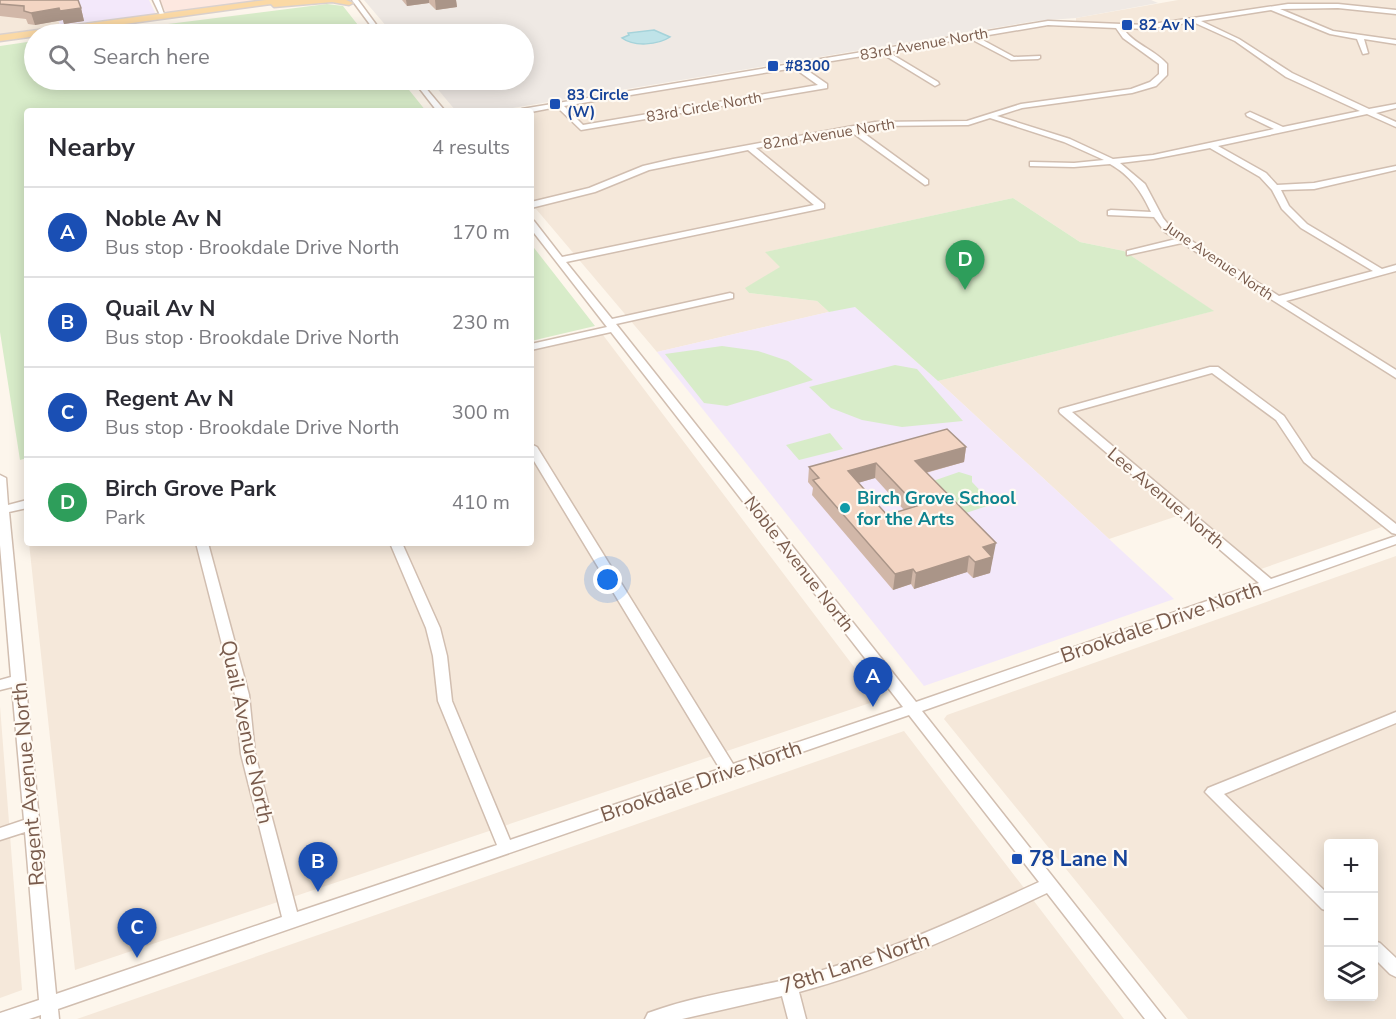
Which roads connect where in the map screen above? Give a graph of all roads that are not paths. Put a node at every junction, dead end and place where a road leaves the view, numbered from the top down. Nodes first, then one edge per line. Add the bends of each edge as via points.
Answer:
1 (156, 0) edge
2 (284, 0) edge
3 (313, 0) edge
4 (351, 1) edge
5 (1320, 3) edge
6 (1269, 7) junction
7 (236, 10) junction
8 (1396, 12) edge
9 (163, 16) junction
10 (1194, 20) junction
11 (109, 24) edge
12 (130, 24) edge
13 (372, 24) edge
14 (1119, 26) junction
15 (24, 36) edge
16 (970, 36) junction
17 (24, 38) edge
18 (1360, 39) junction
19 (0, 40) edge
20 (1396, 42) edge
21 (882, 51) junction
22 (1365, 53) dead end
23 (1038, 57) dead end
24 (795, 65) junction
25 (935, 84) dead end
26 (424, 90) edge
27 (559, 105) junction
28 (1396, 106) edge
29 (439, 108) edge
30 (534, 109) edge
31 (1367, 112) junction
32 (1250, 114) dead end
33 (990, 116) junction
34 (1396, 125) edge
35 (851, 128) junction
36 (1282, 130) junction
37 (1211, 145) junction
38 (750, 147) junction
39 (1113, 162) junction
40 (1033, 164) dead end
41 (1396, 168) edge
42 (633, 173) junction
43 (649, 179) dead end
44 (926, 182) dead end
45 (1275, 188) junction
46 (534, 203) edge
47 (1111, 213) dead end
48 (1157, 215) junction
49 (534, 227) edge
50 (1183, 240) junction
51 (1130, 253) dead end
52 (561, 261) junction
53 (1396, 268) edge
54 (1381, 272) junction
55 (730, 297) dead end
56 (1277, 300) junction
57 (613, 325) junction
58 (534, 346) edge
59 (1396, 375) edge
60 (534, 452) edge
61 (0, 478) edge
62 (24, 505) edge
63 (3, 510) junction
64 (1396, 530) edge
65 (1396, 540) edge
66 (203, 546) edge
67 (397, 546) edge
68 (1268, 584) junction
69 (19, 680) junction
70 (0, 685) edge
71 (912, 708) junction
72 (1396, 717) edge
73 (729, 771) junction
74 (32, 825) junction
75 (0, 834) edge
76 (506, 848) junction
77 (1049, 885) junction
78 (1324, 899) edge
79 (291, 921) junction
80 (1378, 952) edge
81 (1396, 969) edge
82 (789, 987) junction
83 (49, 1012) edge
84 (6, 1019) edge
85 (654, 1019) edge
86 (797, 1019) edge
87 (1156, 1019) edge

1 - 9 street
2 - 9 main road
3 - 7 main road
4 - 7 main road via 325,0
4 - 13 street via 355,10
5 - 6 street, 83rd Avenue North
5 - 8 street, 83rd Avenue North
6 - 10 street, 83rd Avenue North
6 - 18 street via 1332,33
7 - 12 main road
9 - 11 main road
10 - 14 street, 83rd Avenue North via 1146,27
10 - 31 street via 1237,40 1289,75
14 - 16 street, 83rd Avenue North via 1048,23
14 - 33 street, 82nd Avenue North via 1124,36 1163,64 1163,75 1153,84 1114,96 1021,106
15 - 19 main road
16 - 21 street, 83rd Avenue North
16 - 23 street via 1013,59
17 - 19 main road
18 - 20 street
18 - 22 street
21 - 24 street, 83rd Avenue North
21 - 25 street
24 - 27 street, 83rd Avenue North
24 - 27 street, 83rd Circle North via 824,86 581,128
26 - 29 street
27 - 30 street, 83rd Avenue North
28 - 31 street
31 - 34 street
31 - 36 street
32 - 36 street
33 - 35 street, 82nd Avenue North via 957,124 891,123
33 - 39 street, June Avenue North via 1070,141
35 - 38 street, 82nd Avenue North
35 - 44 street
36 - 37 street
37 - 39 street
37 - 45 street via 1256,170
38 - 42 street, 82nd Avenue North via 666,162
38 - 52 street via 821,206
39 - 40 street
39 - 48 street, June Avenue North via 1139,182
41 - 45 street via 1314,186
42 - 43 street
42 - 46 street, 82nd Avenue North via 592,190
45 - 54 street via 1285,207 1304,226
47 - 48 street
48 - 50 street, June Avenue North
49 - 52 street, Noble Avenue North
50 - 51 street
50 - 56 street, June Avenue North
52 - 57 street, Noble Avenue North
53 - 54 street
54 - 56 street
55 - 57 street
56 - 59 street, June Avenue North
57 - 58 street
57 - 71 street, Noble Avenue North
60 - 73 street
61 - 63 street, Regent Avenue North
62 - 63 street
63 - 69 street, Regent Avenue North
64 - 68 street, Lee Avenue North via 1308,460 1280,418 1214,369 1064,411
65 - 68 street, Brookdale Drive North
66 - 79 street, Quail Avenue North via 242,695 248,754
67 - 76 street via 434,628 450,715
68 - 71 street, Brookdale Drive North
69 - 70 street
69 - 74 street, Regent Avenue North
71 - 73 street, Brookdale Drive North
71 - 77 street, Noble Avenue North
72 - 78 street via 1213,792
73 - 76 street, Brookdale Drive North
74 - 75 street
74 - 83 street, Regent Avenue North
76 - 79 street, Brookdale Drive North
77 - 82 street, 78th Lane North via 881,959
77 - 87 street, Noble Avenue North
79 - 83 street, Brookdale Drive North
80 - 81 street
82 - 85 street, 78th Lane North
82 - 86 street
83 - 84 street, Brookdale Drive North

